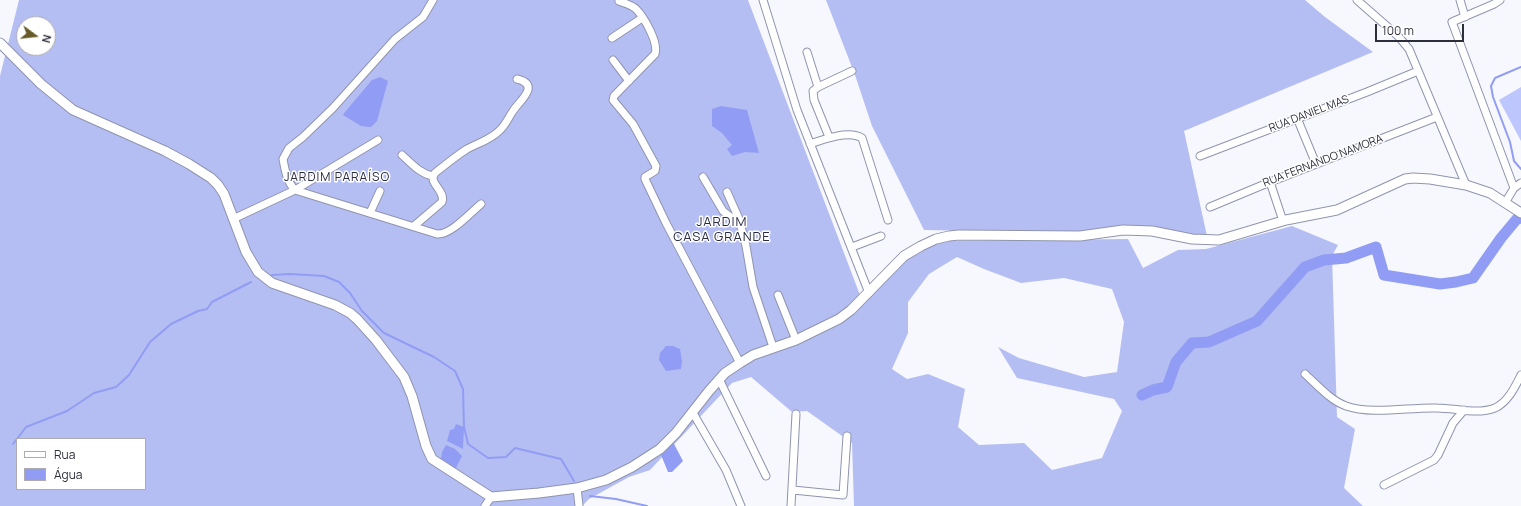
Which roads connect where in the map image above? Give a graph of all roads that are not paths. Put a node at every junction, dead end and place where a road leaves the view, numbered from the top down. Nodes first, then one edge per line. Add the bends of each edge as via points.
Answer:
1 (433, 0) edge
2 (763, 0) edge
3 (1357, 0) edge
4 (1460, 0) edge
5 (1500, 0) edge
6 (619, 1) edge
7 (1465, 17) junction
8 (642, 18) junction
9 (612, 38) dead end
10 (0, 43) edge
11 (807, 52) dead end
12 (613, 60) dead end
13 (852, 71) dead end
14 (1418, 71) junction
15 (517, 80) dead end
16 (629, 81) junction
17 (818, 87) junction
18 (1437, 117) junction
19 (1297, 118) junction
20 (829, 137) junction
21 (378, 140) dead end
22 (810, 144) junction
23 (402, 155) dead end
24 (1200, 156) dead end
25 (1316, 164) junction
26 (433, 176) junction
27 (703, 177) dead end
28 (1270, 182) junction
29 (1521, 183) edge
30 (1466, 185) junction
31 (1514, 188) junction
32 (295, 190) junction
33 (380, 191) dead end
34 (727, 192) dead end
35 (1505, 203) junction
36 (480, 204) dead end
37 (1210, 207) dead end
38 (1518, 211) edge
39 (370, 213) junction
40 (233, 219) junction
41 (888, 220) dead end
42 (1283, 221) junction
43 (740, 224) junction
44 (414, 226) junction
45 (881, 236) dead end
46 (852, 247) junction
47 (869, 293) junction
48 (778, 294) dead end
49 (796, 340) junction
50 (773, 347) junction
51 (740, 363) junction
52 (1305, 374) dead end
53 (1521, 375) edge
54 (719, 379) junction
55 (1464, 410) junction
56 (693, 413) junction
57 (796, 414) dead end
58 (848, 436) dead end
59 (766, 476) dead end
60 (1384, 486) dead end
61 (577, 488) junction
62 (792, 490) junction
63 (491, 496) junction
64 (486, 506) edge
65 (579, 506) edge
66 (741, 506) edge
67 (791, 506) edge

1 - 32 street via 423,18 395,39 333,108 284,154 285,170
2 - 22 street via 781,63
3 - 14 street via 1404,41
4 - 7 street
5 - 7 street
6 - 8 street via 635,8
7 - 31 street via 1452,22
8 - 9 street
8 - 16 street via 653,37 656,49
10 - 40 main road via 41,84 73,110 165,151 211,178 224,194
11 - 17 street
12 - 16 street
13 - 17 street
14 - 18 street
14 - 19 street, RUA DANIEL MAS
15 - 26 street via 524,82 528,92 504,126 493,136 460,154
16 - 51 street via 613,100 633,124 656,166 645,179
17 - 20 street via 813,91 814,100
18 - 25 street, RUA FERNANDO NAMORA
18 - 30 street
19 - 24 street, RUA DANIEL MAS
19 - 25 street
20 - 22 street
20 - 41 street via 862,138
21 - 32 street
22 - 46 street
23 - 26 street via 421,172
25 - 28 street, RUA FERNANDO NAMORA
26 - 44 street via 432,180 442,194 442,202
27 - 43 street via 723,211
28 - 37 street, RUA FERNANDO NAMORA
28 - 42 street
29 - 31 street
30 - 35 main road via 1490,193
30 - 42 main road via 1409,178 1337,210
31 - 35 street
32 - 39 street
32 - 40 street
33 - 39 street
34 - 43 street
35 - 38 main road
36 - 44 street via 452,229 441,234
39 - 44 street
40 - 63 main road via 250,261 266,280 335,305 361,323 404,377 432,459
42 - 47 main road via 1219,240 1132,230 1072,236 949,236 926,243 912,251
43 - 50 street via 753,287
45 - 46 street
46 - 47 street
47 - 49 main road via 839,320
48 - 49 street
49 - 50 main road
50 - 51 main road
51 - 54 main road
52 - 55 street via 1331,398 1345,406 1361,409
53 - 55 street via 1502,404 1481,411
54 - 56 main road
54 - 59 street
55 - 60 street via 1453,423 1434,460
56 - 61 main road via 660,449 617,475
56 - 66 street via 726,470
57 - 62 street
58 - 62 street via 843,495
61 - 63 main road via 539,494
61 - 65 street
62 - 67 street
63 - 64 street

